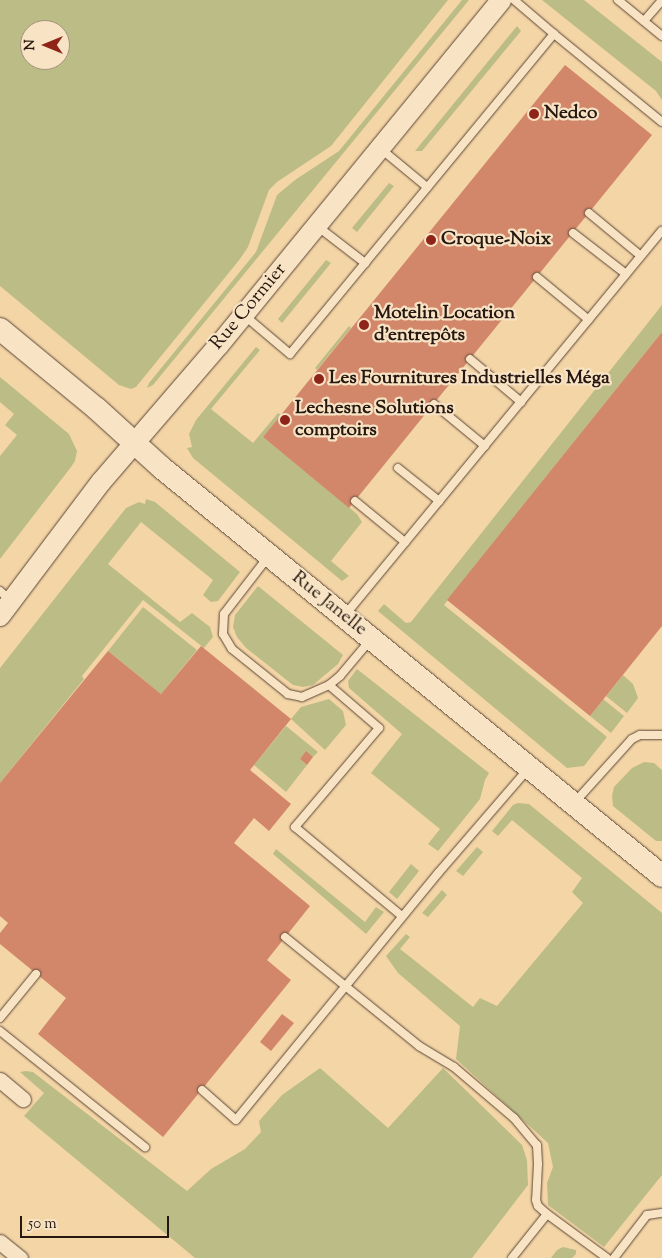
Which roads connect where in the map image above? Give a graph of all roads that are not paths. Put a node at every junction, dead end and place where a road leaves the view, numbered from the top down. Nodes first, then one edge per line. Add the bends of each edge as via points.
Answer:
1 (501, 0) edge
2 (514, 0) edge
3 (618, 0) edge
4 (662, 0) edge
5 (644, 22) junction
6 (554, 34) junction
7 (662, 36) edge
8 (662, 122) edge
9 (381, 149) junction
10 (427, 187) junction
11 (589, 213) dead end
12 (317, 226) junction
13 (662, 231) edge
14 (573, 232) dead end
15 (641, 256) junction
16 (364, 263) junction
17 (626, 274) junction
18 (537, 277) dead end
19 (244, 315) junction
20 (588, 320) junction
21 (1, 331) edge
22 (470, 359) dead end
23 (521, 402) junction
24 (434, 404) dead end
25 (134, 444) junction
26 (485, 446) junction
27 (398, 468) dead end
28 (355, 501) dead end
29 (439, 501) junction
30 (406, 542) junction
31 (269, 556) junction
32 (4, 603) edge
33 (344, 617) junction
34 (371, 639) junction
35 (329, 685) junction
36 (662, 735) edge
37 (529, 767) junction
38 (574, 804) junction
39 (662, 875) edge
40 (402, 916) junction
41 (285, 937) dead end
42 (36, 974) dead end
43 (345, 986) junction
44 (0, 1018) edge
45 (0, 1031) edge
46 (0, 1080) edge
47 (202, 1090) dead end
48 (23, 1099) dead end
49 (144, 1147) dead end
50 (662, 1213) edge
51 (547, 1214) junction
52 (0, 1242) edge
53 (20, 1258) edge
54 (512, 1258) edge
55 (607, 1258) edge
56 (614, 1258) edge

1 - 9 street, Rue Cormier
2 - 6 lane
3 - 5 lane
4 - 5 lane
5 - 7 lane
6 - 8 lane
6 - 10 lane
9 - 10 lane
9 - 12 street, Rue Cormier
10 - 16 lane
11 - 15 lane
12 - 16 lane
12 - 19 street, Rue Cormier
13 - 15 lane
14 - 17 lane
15 - 17 lane
16 - 19 lane via 290,354
17 - 20 lane
18 - 20 lane
19 - 25 street, Rue Cormier
20 - 23 lane
21 - 25 main road, Rue Janelle via 96,408
22 - 23 lane
23 - 26 lane
24 - 26 lane
25 - 31 main road, Rue Janelle
25 - 32 street, Rue Cormier
26 - 29 lane
27 - 29 lane
28 - 30 lane
29 - 30 lane
30 - 33 lane
31 - 33 main road, Rue Janelle
31 - 35 lane via 227,609 222,622 225,640 288,694 302,697
33 - 34 main road, Rue Janelle
34 - 35 lane
34 - 37 main road, Rue Janelle
35 - 40 lane via 379,728 295,827
36 - 38 lane via 640,735 632,739
37 - 38 main road, Rue Janelle
37 - 40 lane
38 - 39 main road, Rue Janelle
40 - 43 lane
41 - 43 lane
42 - 44 lane
43 - 47 lane via 236,1120
43 - 51 lane via 419,1046 454,1067 514,1118 533,1139 538,1153 536,1200
45 - 49 lane
46 - 48 street
50 - 56 lane via 647,1215
51 - 54 lane
51 - 55 lane
52 - 53 street

